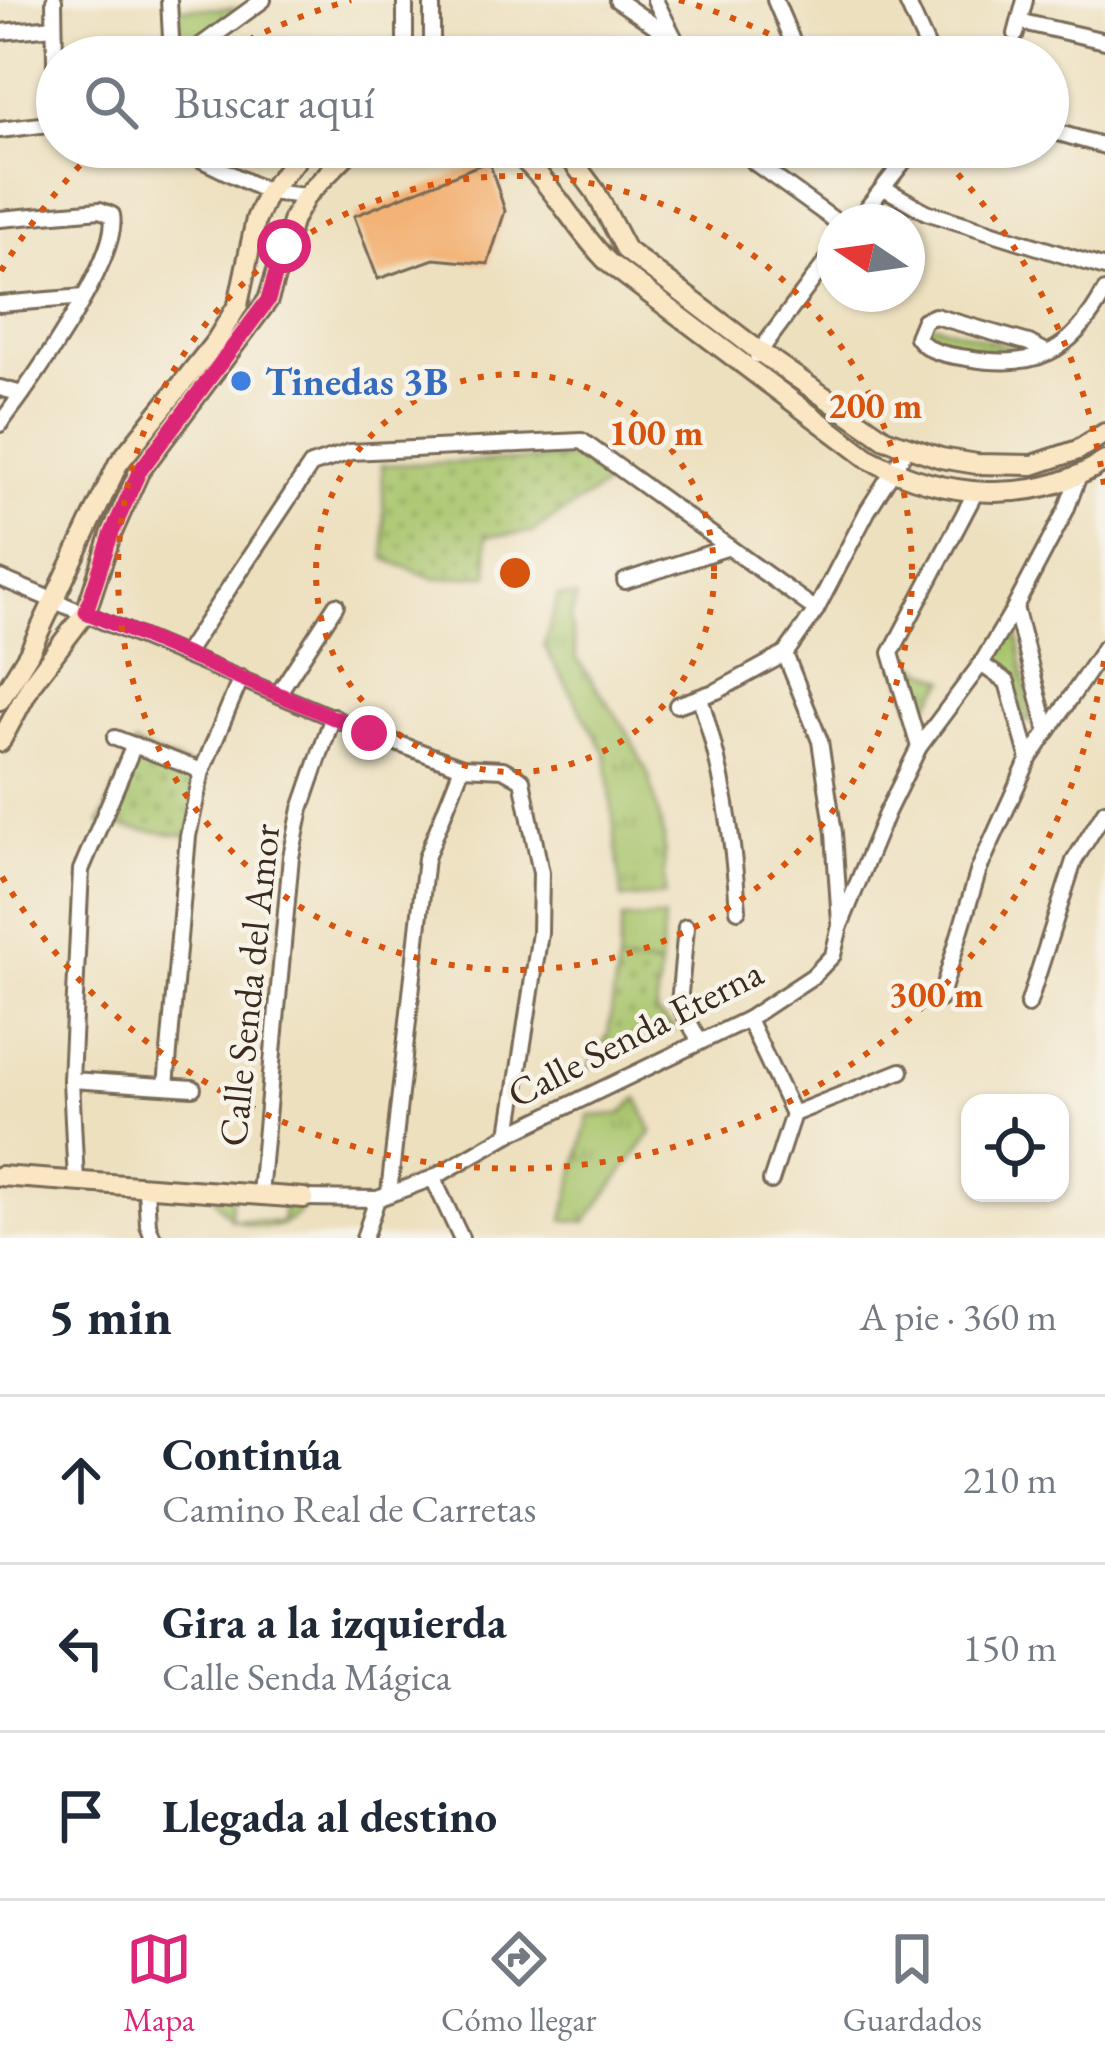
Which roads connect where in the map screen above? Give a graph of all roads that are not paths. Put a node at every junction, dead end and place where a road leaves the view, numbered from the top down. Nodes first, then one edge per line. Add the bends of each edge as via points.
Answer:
1 (54, 0) edge
2 (169, 0) edge
3 (262, 0) edge
4 (405, 0) edge
5 (432, 0) edge
6 (617, 0) edge
7 (655, 0) edge
8 (775, 0) edge
9 (906, 0) edge
10 (1025, 0) edge
11 (54, 27) junction
12 (0, 32) edge
13 (54, 36) edge
14 (171, 36) edge
15 (213, 36) edge
16 (405, 36) edge
17 (432, 36) edge
18 (670, 36) joint
19 (790, 36) edge
20 (922, 36) edge
21 (1105, 41) edge
22 (36, 126) edge
23 (0, 130) edge
24 (1069, 136) edge
25 (1105, 146) edge
26 (219, 168) edge
27 (292, 168) edge
28 (324, 168) edge
29 (330, 168) edge
30 (578, 168) edge
31 (762, 168) edge
32 (899, 168) edge
33 (532, 170) edge
34 (321, 176) junction
35 (884, 188) junction
36 (268, 192) junction
37 (305, 196) junction
38 (871, 204) edge
39 (817, 208) edge
40 (0, 219) edge
41 (1105, 268) edge
42 (817, 273) edge
43 (1105, 291) edge
44 (84, 297) junction
45 (0, 304) edge
46 (760, 352) junction
47 (1046, 352) junction
48 (748, 369) junction
49 (0, 388) edge
50 (22, 394) junction
51 (0, 424) edge
52 (1105, 433) edge
53 (885, 439) junction
54 (908, 447) junction
55 (929, 453) junction
56 (869, 459) junction
57 (1105, 461) edge
58 (894, 473) junction
59 (1079, 475) junction
60 (926, 484) junction
61 (975, 493) junction
62 (729, 548) junction
63 (0, 578) edge
64 (625, 581) dead end
65 (53, 599) junction
66 (336, 605) dead end
67 (1015, 607) junction
68 (816, 610) junction
69 (86, 612) junction
70 (1105, 647) edge
71 (185, 653) junction
72 (784, 654) junction
73 (982, 664) junction
74 (6, 678) edge
75 (241, 678) junction
76 (278, 694) junction
77 (700, 698) junction
78 (0, 700) edge
79 (677, 705) dead end
80 (333, 716) junction
81 (1047, 729) junction
82 (115, 738) dead end
83 (0, 742) edge
84 (134, 745) junction
85 (919, 747) junction
86 (1029, 759) junction
87 (462, 766) junction
88 (202, 771) junction
89 (1104, 813) edge
90 (738, 910) dead end
91 (840, 926) junction
92 (686, 927) dead end
93 (940, 999) dead end
94 (1028, 1005) dead end
95 (748, 1019) junction
96 (700, 1042) junction
97 (901, 1071) dead end
98 (71, 1080) junction
99 (166, 1086) junction
100 (193, 1088) dead end
101 (793, 1114) junction
102 (509, 1134) junction
103 (0, 1176) edge
104 (433, 1178) junction
105 (771, 1181) dead end
106 (76, 1182) junction
107 (146, 1188) junction
108 (260, 1194) junction
109 (383, 1196) junction
110 (304, 1198) joint
111 (153, 1238) edge
112 (364, 1238) edge
113 (461, 1238) edge

1 - 11 street
2 - 14 street
3 - 15 street
4 - 16 street
5 - 17 street
6 - 18 street
7 - 18 street
8 - 19 street
9 - 20 street
10 - 21 street via 1019,28
11 - 12 street
11 - 13 street
22 - 23 street
24 - 25 street
26 - 36 street
27 - 36 street
28 - 34 street
29 - 34 street
30 - 46 street via 626,250
31 - 39 street
32 - 35 street
33 - 48 street via 609,263
34 - 37 street
35 - 38 street
35 - 41 street via 926,212
36 - 37 street
36 - 65 street via 238,305 118,464
37 - 69 street via 268,300 139,472
40 - 44 street via 112,215 110,243
42 - 46 street
43 - 47 street via 1078,331
44 - 45 street
44 - 50 street
46 - 48 street
46 - 53 street
47 - 47 street via 935,316 916,337 940,352 994,363 1026,363
48 - 56 street
49 - 50 street
50 - 51 street
52 - 55 street via 1033,465
53 - 54 street
53 - 56 street via 891,459
54 - 55 street
54 - 58 street
55 - 60 street via 913,463
56 - 58 street
57 - 59 street
58 - 60 street
58 - 68 street
59 - 61 street
59 - 67 street, Calle Senda Eterna
60 - 61 street
61 - 85 street via 891,653
62 - 64 street
62 - 68 street
62 - 71 street via 582,441 350,452 311,465
63 - 65 street
65 - 69 street
65 - 74 street
66 - 76 street
67 - 73 street, Calle Senda Eterna
67 - 81 street
68 - 72 street
69 - 71 street
69 - 83 street
70 - 81 street
71 - 75 street
72 - 77 street
72 - 91 street via 820,741
73 - 85 street, Calle Senda Eterna
73 - 86 street via 1007,682
74 - 78 street
75 - 76 street
75 - 88 street
76 - 80 street
77 - 79 street
77 - 90 street via 726,791
80 - 87 street
80 - 108 street, Calle Senda del Amor via 291,857
81 - 86 street
82 - 84 street
84 - 88 street
84 - 98 street via 81,870
85 - 91 street, Calle Senda Eterna
86 - 93 street via 979,868
87 - 102 street via 516,773 532,814 540,934
87 - 109 street via 426,858
88 - 99 street via 183,871
89 - 94 street via 1074,861
91 - 95 street, Calle Senda Eterna via 832,955 813,976
92 - 96 street via 679,1004
95 - 96 street, Calle Senda Eterna
95 - 101 street
96 - 102 street, Calle Senda Eterna
97 - 101 street
98 - 99 street
98 - 106 street
99 - 100 street
101 - 105 street
102 - 104 street, Calle Senda Eterna
103 - 106 street, Calle Senda Eterna
104 - 109 street, Calle Senda Eterna
104 - 113 street
106 - 107 street, Calle Senda Eterna
107 - 108 street, Calle Senda Eterna
107 - 111 street
108 - 110 street, Calle Senda Eterna
109 - 110 street, Calle Senda Eterna
109 - 112 street

